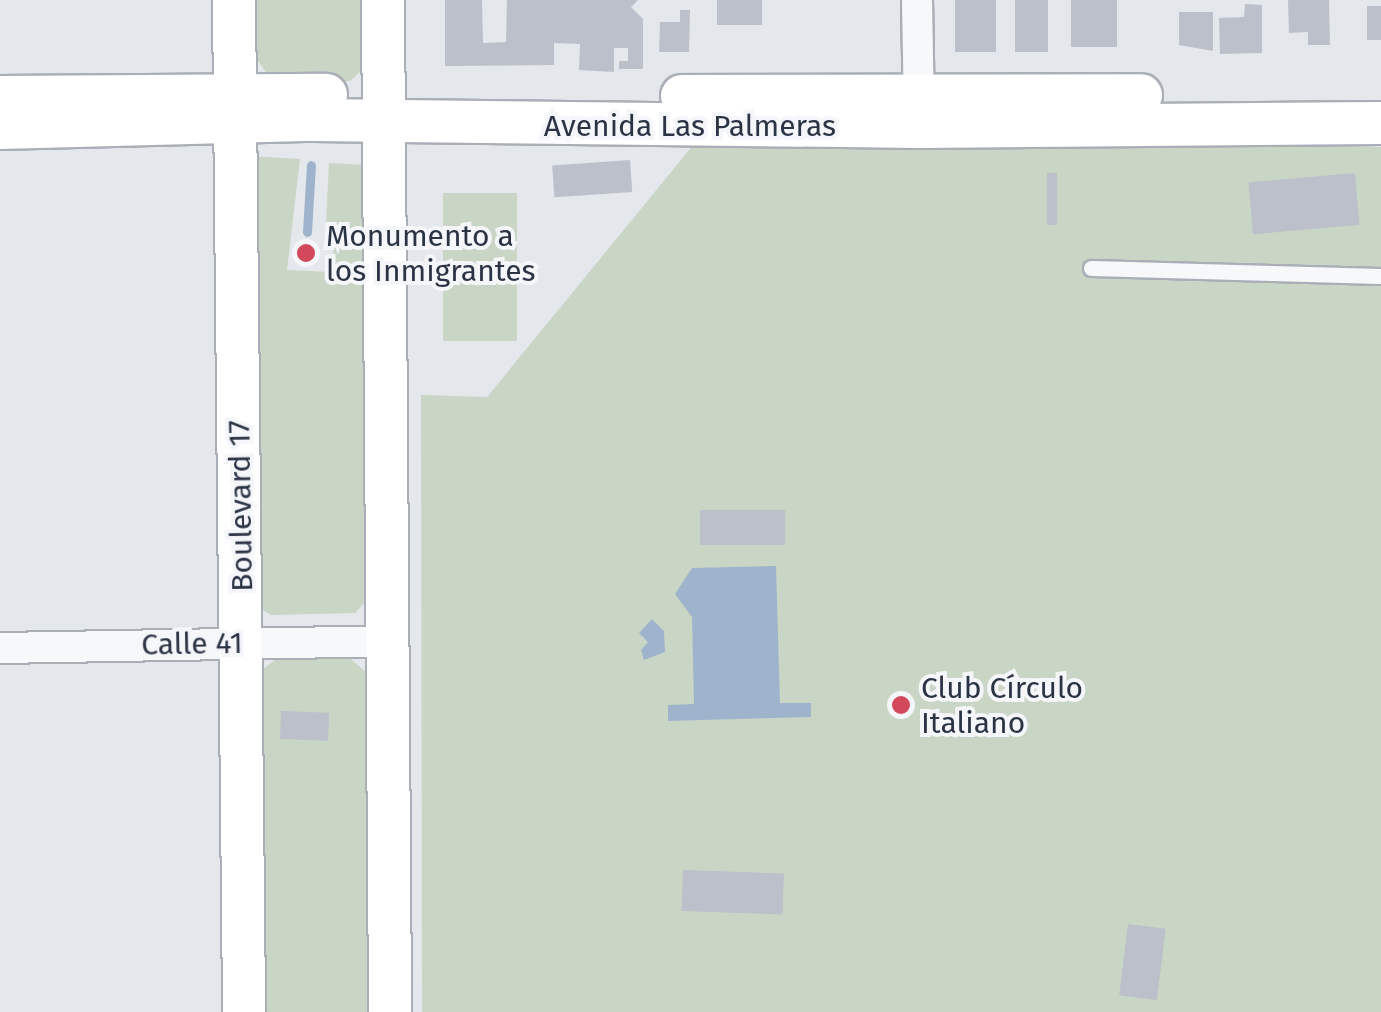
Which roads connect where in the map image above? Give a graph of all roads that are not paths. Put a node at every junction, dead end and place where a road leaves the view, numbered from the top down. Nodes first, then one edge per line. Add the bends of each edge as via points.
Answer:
1 (234, 0) edge
2 (383, 0) edge
3 (918, 0) edge
4 (1381, 95) edge
5 (0, 98) edge
6 (235, 108) junction
7 (383, 110) junction
8 (919, 111) junction
9 (1381, 122) edge
10 (0, 128) edge
11 (1091, 268) dead end
12 (1381, 276) edge
13 (384, 641) junction
14 (243, 644) junction
15 (0, 648) edge
16 (244, 1012) edge
17 (390, 1012) edge

1 - 6 main road, Boulevard 17
2 - 7 main road
3 - 8 street
4 - 8 main road, Avenida Las Palmeras
5 - 6 main road, Avenida Las Palmeras
6 - 7 main road, Avenida Las Palmeras
6 - 10 main road, Avenida Las Palmeras
6 - 14 main road, Boulevard 17
7 - 8 main road, Avenida Las Palmeras
7 - 13 main road
8 - 9 main road, Avenida Las Palmeras
11 - 12 lane
13 - 14 street, Calle 41
13 - 17 main road
14 - 15 street, Calle 41
14 - 16 main road, Boulevard 17

